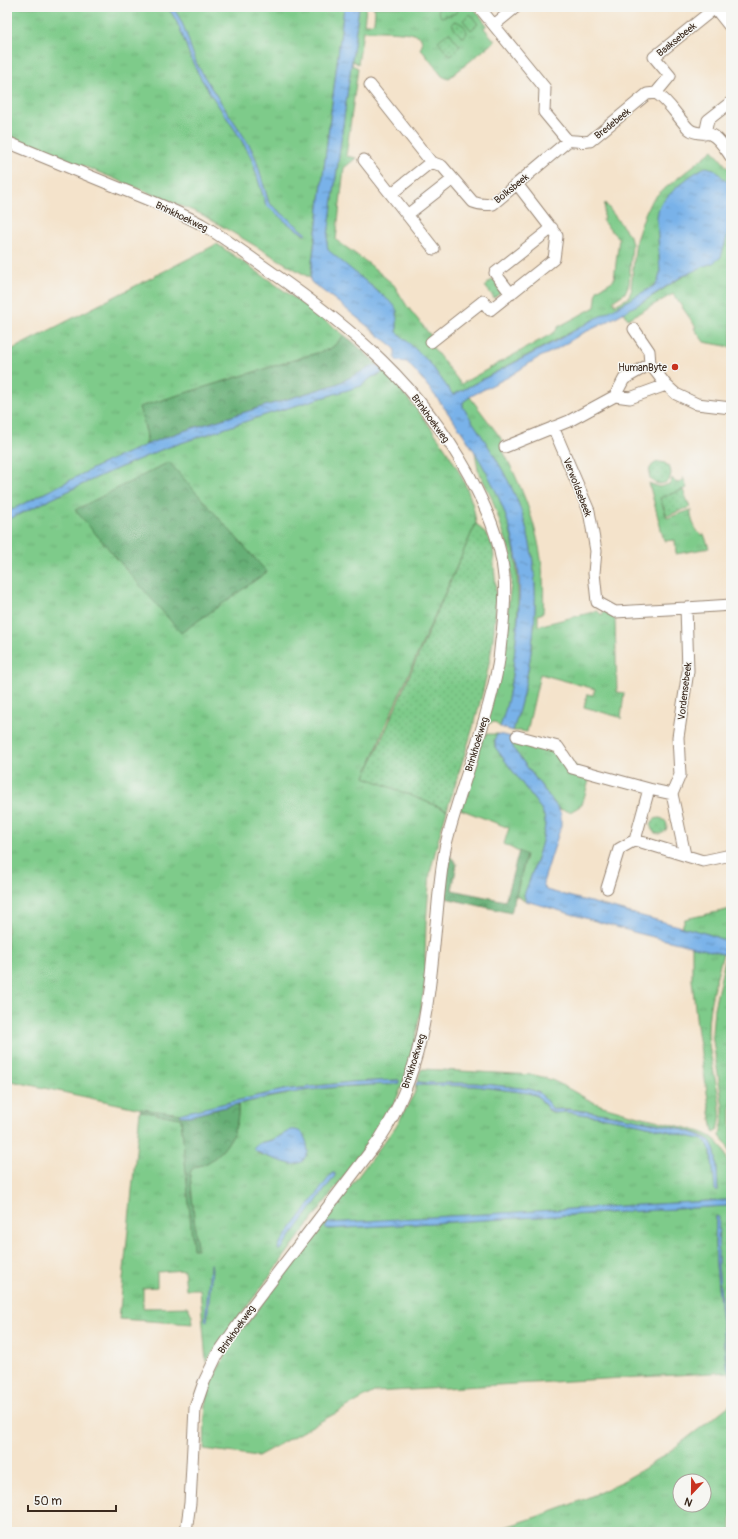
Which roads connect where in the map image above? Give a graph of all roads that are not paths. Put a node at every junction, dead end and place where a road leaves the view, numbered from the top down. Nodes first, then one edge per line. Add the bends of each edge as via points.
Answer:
1 (479, 7) edge
2 (516, 7) edge
3 (714, 8) edge
4 (494, 25) junction
5 (731, 28) edge
6 (370, 85) dead end
7 (656, 93) junction
8 (731, 102) edge
9 (705, 134) junction
10 (568, 141) junction
11 (7, 142) edge
12 (731, 157) edge
13 (364, 160) dead end
14 (431, 162) junction
15 (453, 179) junction
16 (517, 184) junction
17 (391, 194) junction
18 (407, 216) junction
19 (552, 228) junction
20 (434, 249) dead end
21 (512, 294) junction
22 (634, 329) dead end
23 (431, 342) dead end
24 (650, 364) junction
25 (666, 385) junction
26 (615, 396) junction
27 (731, 408) edge
28 (554, 427) junction
29 (506, 447) dead end
30 (731, 605) edge
31 (686, 608) junction
32 (517, 736) dead end
33 (649, 789) junction
34 (672, 794) junction
35 (635, 840) junction
36 (731, 854) edge
37 (684, 856) junction
38 (607, 888) dead end
39 (186, 1532) edge

1 - 4 street
2 - 4 street
3 - 5 street
3 - 7 street, Baaksebeek via 654,57 670,76
4 - 10 street via 545,88 544,112
6 - 14 street, Bolksbeek
7 - 9 street via 664,98 689,129
7 - 10 street, Bredebeek via 647,94 590,141
8 - 9 street via 708,120
9 - 12 street via 710,134 717,140
10 - 16 street, Bolksbeek
11 - 39 street, Brinkhoekweg via 165,207 204,226 292,286 361,339 412,391 460,459 485,504 498,540 504,577 505,607 498,666 446,844 427,1011 414,1065 398,1107 386,1129 240,1322 204,1382 195,1408
13 - 17 street
14 - 15 street, Bolksbeek via 442,166
14 - 17 street
15 - 16 street, Bolksbeek via 473,202 488,205 493,204
15 - 18 street
16 - 19 street
17 - 18 street
18 - 20 street
19 - 21 street via 557,236 554,260
19 - 21 street via 495,273
21 - 23 street via 490,310 483,301
22 - 24 street via 649,351
24 - 25 street
24 - 26 street via 624,379
25 - 26 street via 630,398
25 - 27 street via 691,402
26 - 28 street
28 - 29 street
28 - 31 street, Verwoldsebeek via 589,511 596,551 594,573 597,602 615,612
30 - 31 street
31 - 34 street, Vordensebeek via 688,671 678,737 680,775
32 - 33 street via 558,747 572,768
33 - 34 street
33 - 35 street
34 - 37 street
35 - 37 street
35 - 38 street via 618,849
36 - 37 street via 703,861

